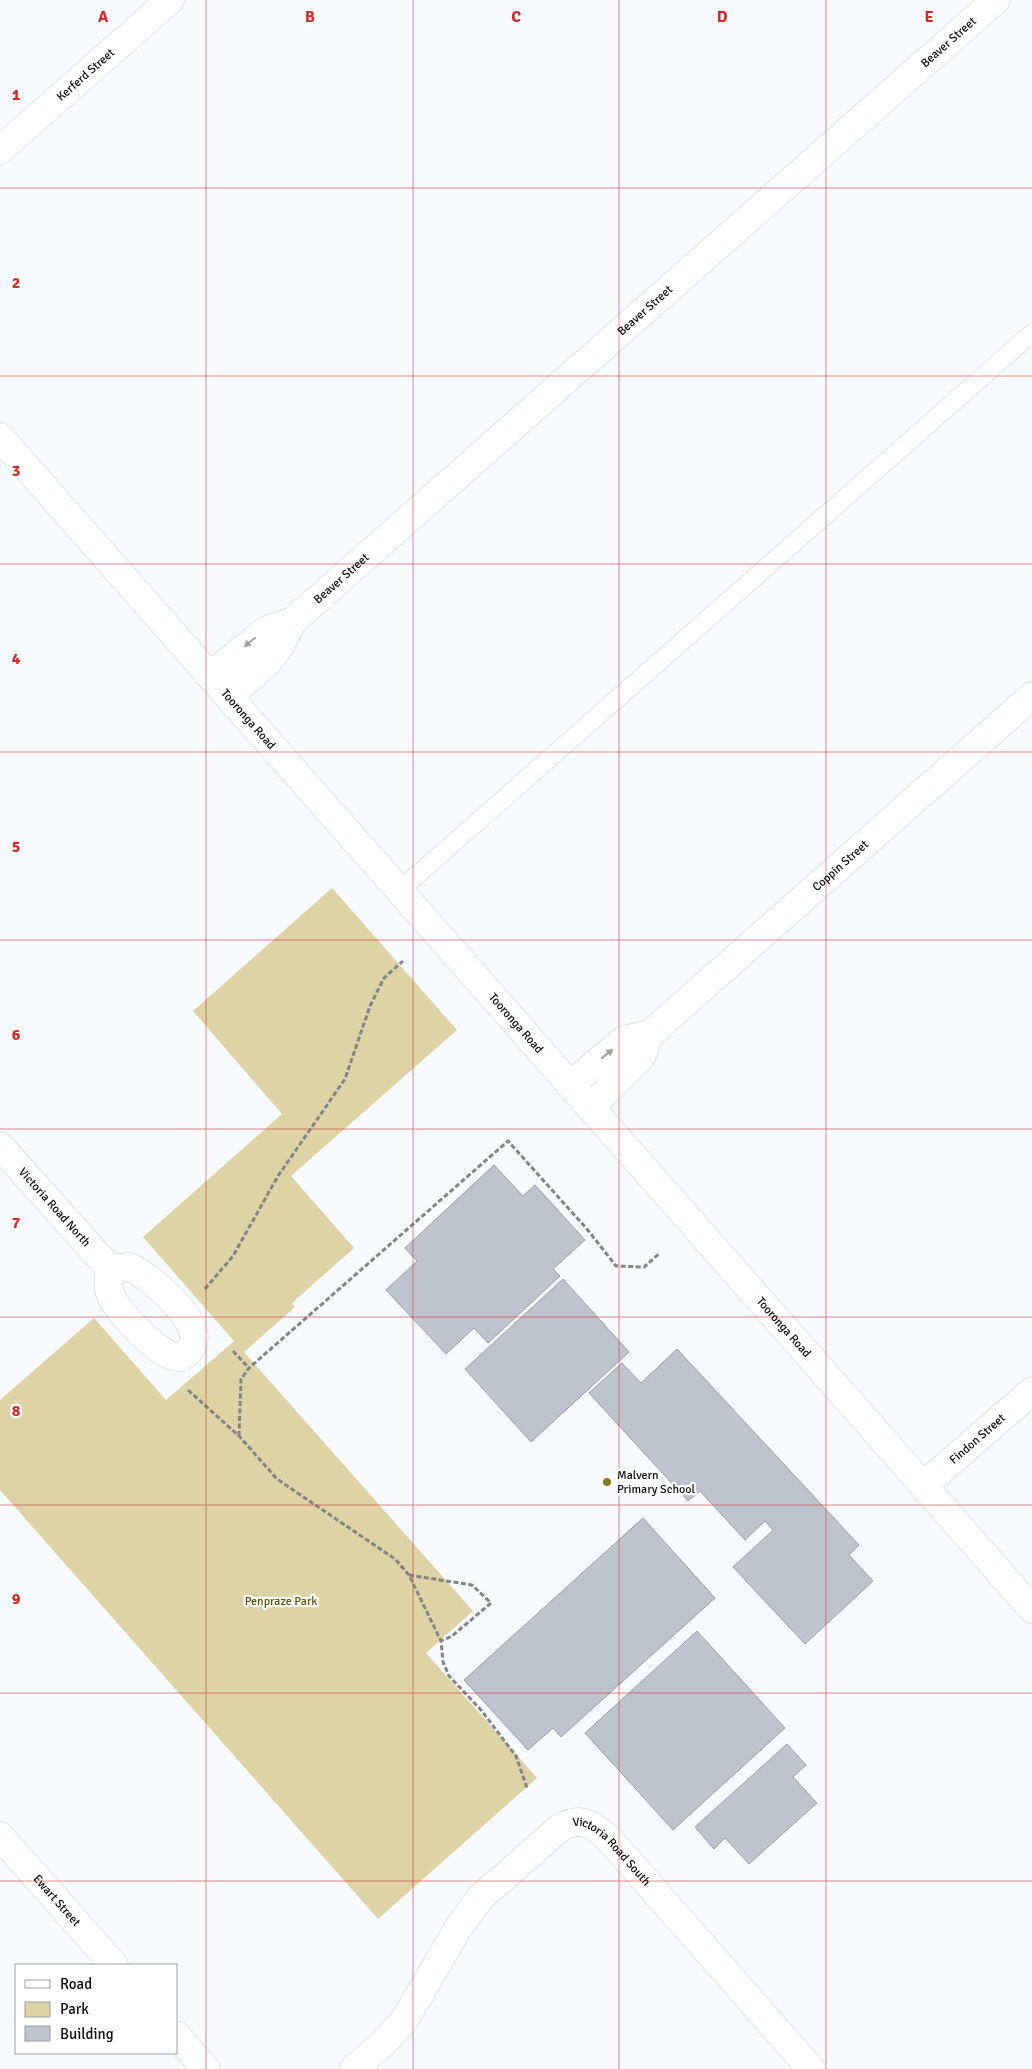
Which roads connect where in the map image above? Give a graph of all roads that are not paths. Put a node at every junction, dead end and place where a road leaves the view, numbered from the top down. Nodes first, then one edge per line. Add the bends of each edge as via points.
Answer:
1 (170, 0) edge
2 (996, 0) edge
3 (0, 150) edge
4 (1032, 333) edge
5 (0, 438) edge
6 (293, 621) junction
7 (210, 676) junction
8 (1032, 696) edge
9 (229, 697) junction
10 (399, 891) junction
11 (650, 1034) junction
12 (570, 1085) junction
13 (590, 1108) junction
14 (0, 1146) edge
15 (110, 1269) dead end
16 (1032, 1391) edge
17 (923, 1486) junction
18 (1032, 1609) edge
19 (0, 1836) edge
20 (113, 1964) edge
21 (178, 2037) edge
22 (206, 2069) edge
23 (354, 2069) edge
24 (811, 2069) edge

1 - 3 street, Kerferd Street
2 - 6 street, Beaver Street
4 - 10 lane
5 - 7 street, Tooronga Road
6 -> 7 street, Beaver Street via 265,631
6 - 9 street, Beaver Street via 269,661
7 - 9 street, Tooronga Road
8 - 11 street, Coppin Street
9 - 10 street, Tooronga Road
10 - 12 street, Tooronga Road
12 -> 11 street, Coppin Street via 624,1040
11 - 13 street, Coppin Street via 641,1057
12 - 13 street, Tooronga Road
13 - 17 street, Tooronga Road
14 - 15 street, Victoria Road North
16 - 17 street, Findon Street
17 - 18 street, Tooronga Road
19 - 20 street, Ewart Street
21 - 22 street
23 - 24 street, Victoria Road South via 404,2021 457,1930 481,1897 572,1821 593,1826 608,1838

